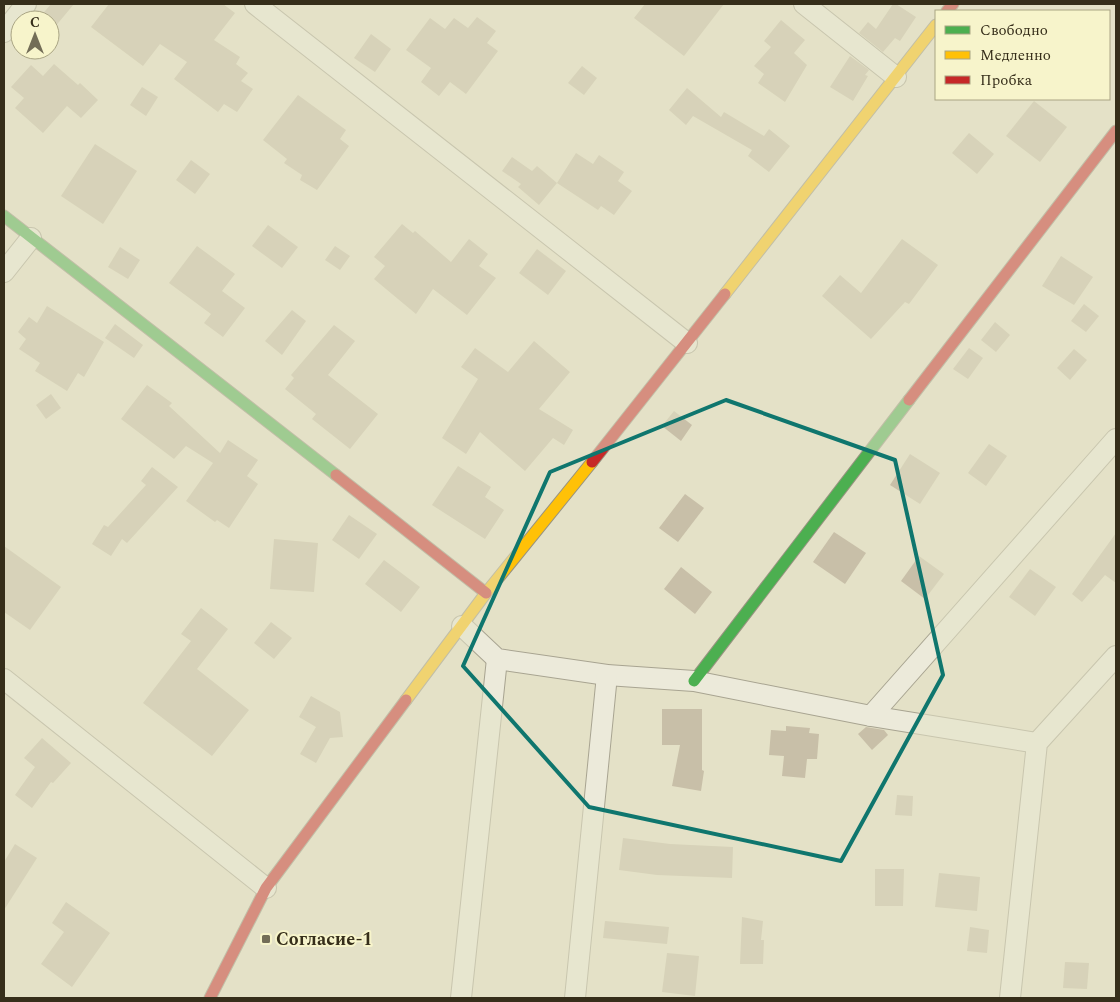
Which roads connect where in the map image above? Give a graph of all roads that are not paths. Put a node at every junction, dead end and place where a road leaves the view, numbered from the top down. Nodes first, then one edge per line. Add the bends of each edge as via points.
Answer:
1 (26, 4) edge
2 (254, 4) edge
3 (804, 4) edge
4 (935, 26) edge
5 (4, 32) edge
6 (896, 76) junction
7 (1116, 131) edge
8 (4, 216) edge
9 (31, 238) junction
10 (4, 272) edge
11 (687, 343) junction
12 (1116, 439) edge
13 (486, 594) junction
14 (462, 626) junction
15 (1116, 656) edge
16 (497, 660) junction
17 (607, 675) junction
18 (4, 679) edge
19 (694, 682) junction
20 (871, 716) junction
21 (1037, 744) junction
22 (266, 888) junction
23 (210, 998) edge
24 (461, 998) edge
25 (575, 998) edge
26 (1010, 998) edge

1 - 5 street
2 - 11 street
3 - 6 street
4 - 6 street
6 - 11 street
7 - 19 street
8 - 9 street
9 - 10 street
9 - 13 street
11 - 13 street
12 - 20 street
13 - 14 street
14 - 16 street
14 - 22 street
15 - 21 street
16 - 17 street
16 - 24 street
17 - 19 street
17 - 25 street
18 - 22 street
19 - 20 street
20 - 21 street
21 - 26 street
22 - 23 street

